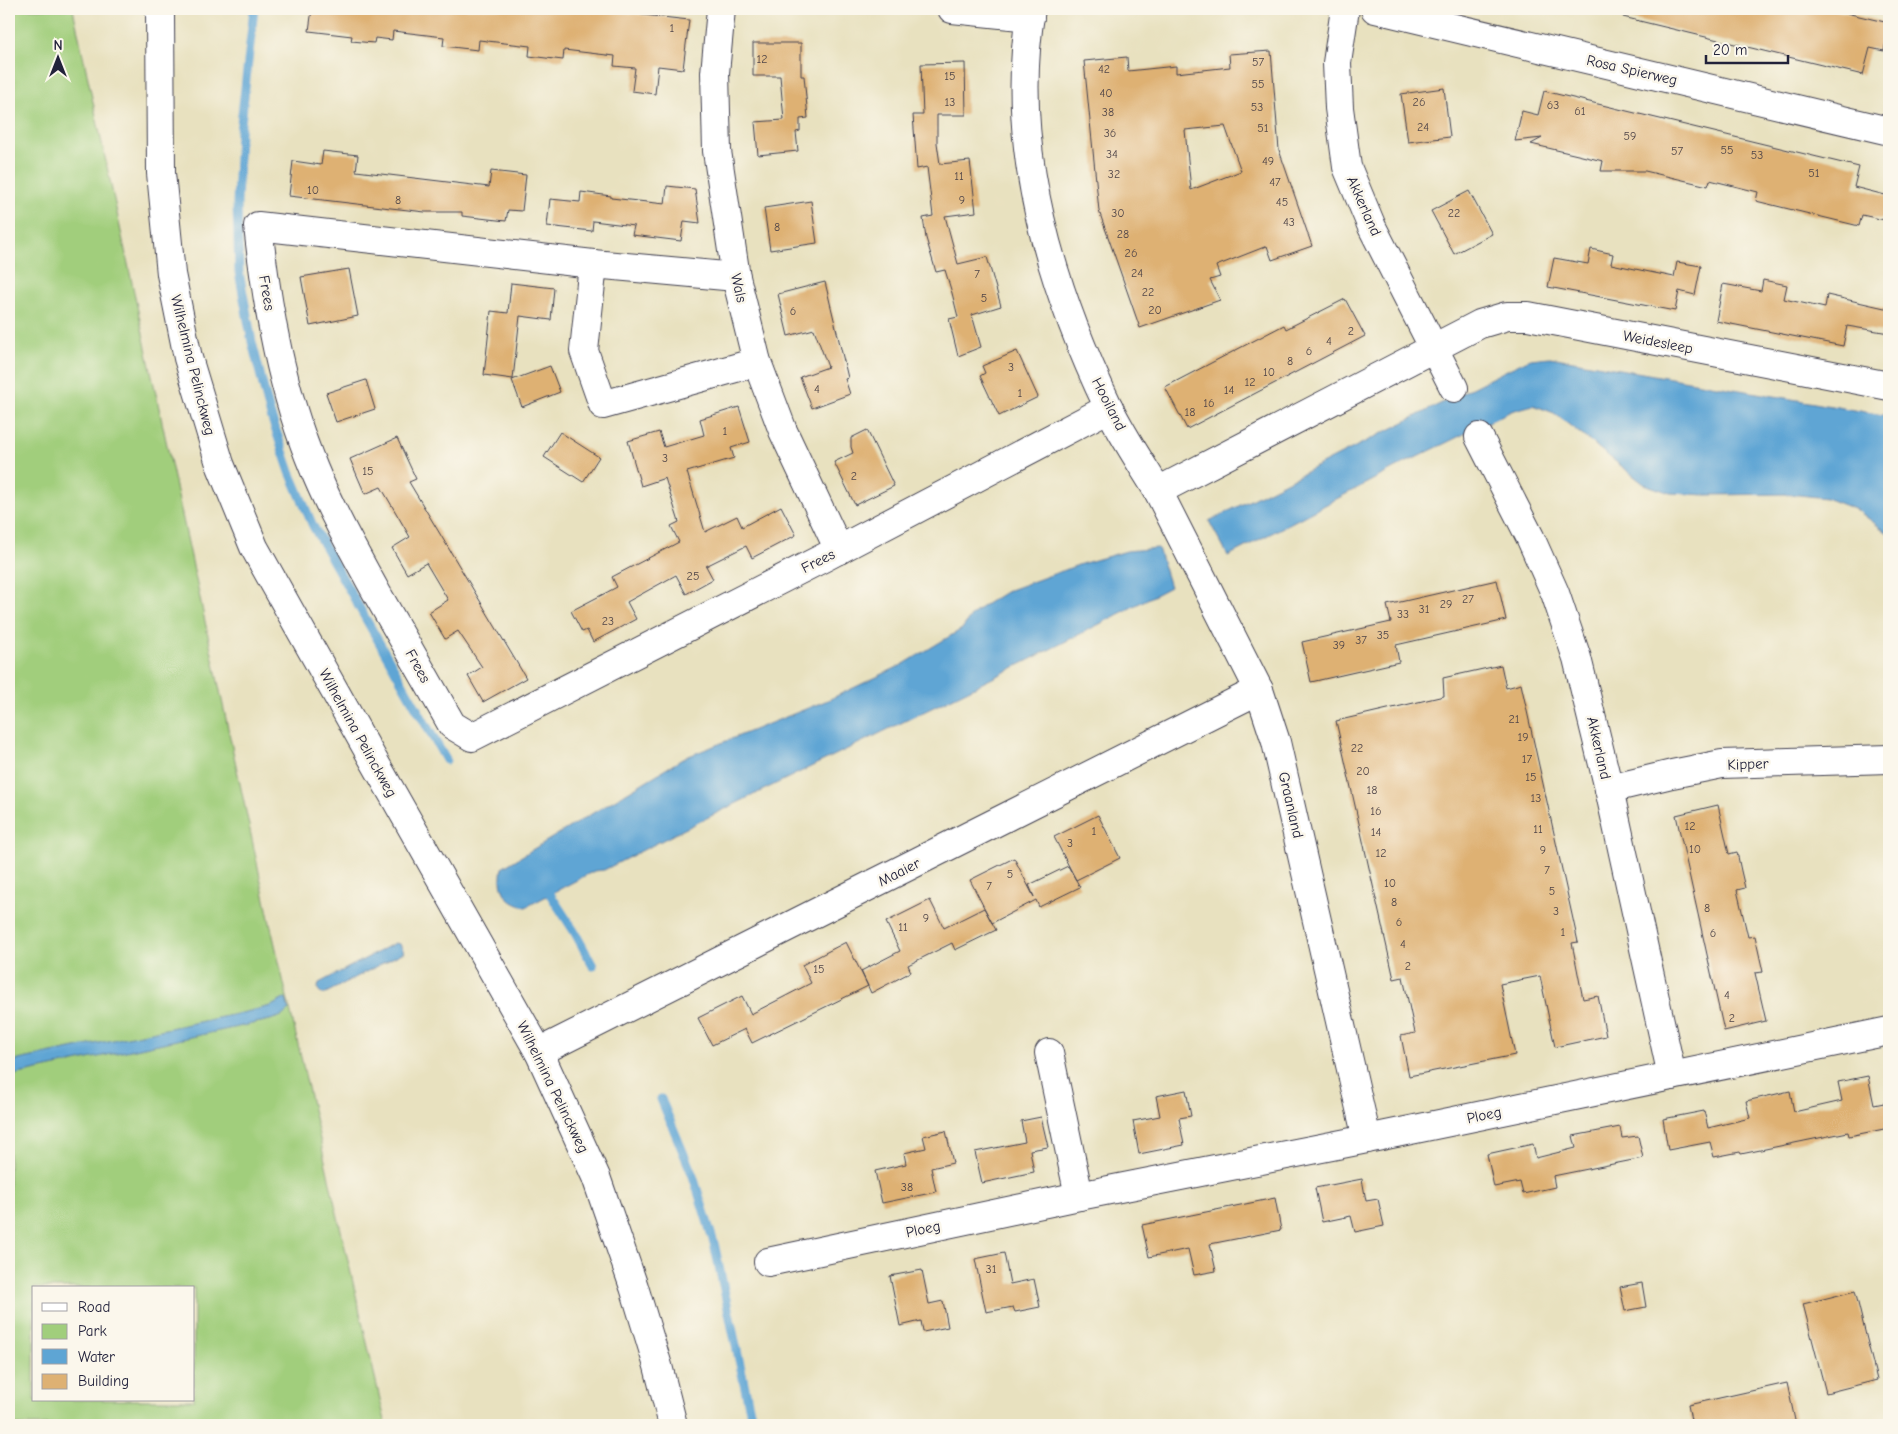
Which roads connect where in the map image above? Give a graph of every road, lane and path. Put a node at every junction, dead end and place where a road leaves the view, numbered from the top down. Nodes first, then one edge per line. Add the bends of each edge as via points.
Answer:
1 (160, 9) edge
2 (721, 9) edge
3 (952, 9) edge
4 (1345, 9) edge
5 (1375, 9) edge
6 (1030, 13) edge
7 (1889, 131) edge
8 (593, 264) junction
9 (736, 277) junction
10 (1433, 349) junction
11 (757, 362) junction
12 (1889, 386) edge
13 (1454, 388) dead end
14 (1109, 408) junction
15 (1479, 437) dead end
16 (1158, 491) junction
17 (839, 550) junction
18 (1259, 690) junction
19 (1889, 759) edge
20 (1609, 789) junction
21 (1889, 1031) edge
22 (539, 1052) junction
23 (1049, 1053) dead end
24 (1672, 1076) junction
25 (1367, 1139) junction
26 (1079, 1196) junction
27 (768, 1262) dead end
28 (673, 1425) edge

1 - 22 street, Wilhelmina Pelinckweg via 161,173 171,274 188,358 220,464 254,546
2 - 9 street, Wals via 715,73 717,151
3 - 6 street
4 - 10 street, Akkerland via 1337,63 1347,167 1372,227
5 - 7 street, Rosa Spierweg
6 - 14 street, Hooiland via 1026,51 1026,117 1033,181 1061,290 1080,344
8 - 9 street, Frees
8 - 11 street via 584,351 603,405
8 - 17 street, Frees via 258,226 263,271 287,390 314,469 351,546 452,725 472,737
9 - 11 street, Wals
10 - 12 street, Weidesleep via 1480,324 1508,316 1528,316
10 - 13 street, Akkerland
10 - 16 street
11 - 17 street, Wals via 783,431
14 - 16 street, Hooiland
14 - 17 street, Frees
15 - 20 street, Akkerland via 1555,592 1577,658
16 - 18 street, Graanland
18 - 22 street, Maaier
18 - 25 street, Graanland via 1278,750
19 - 20 street, Kipper via 1722,764
20 - 24 street, Akkerland
21 - 24 street, Ploeg
22 - 28 street, Wilhelmina Pelinckweg via 596,1177 634,1287
23 - 26 street
24 - 25 street, Ploeg
25 - 26 street, Ploeg
26 - 27 street, Ploeg

